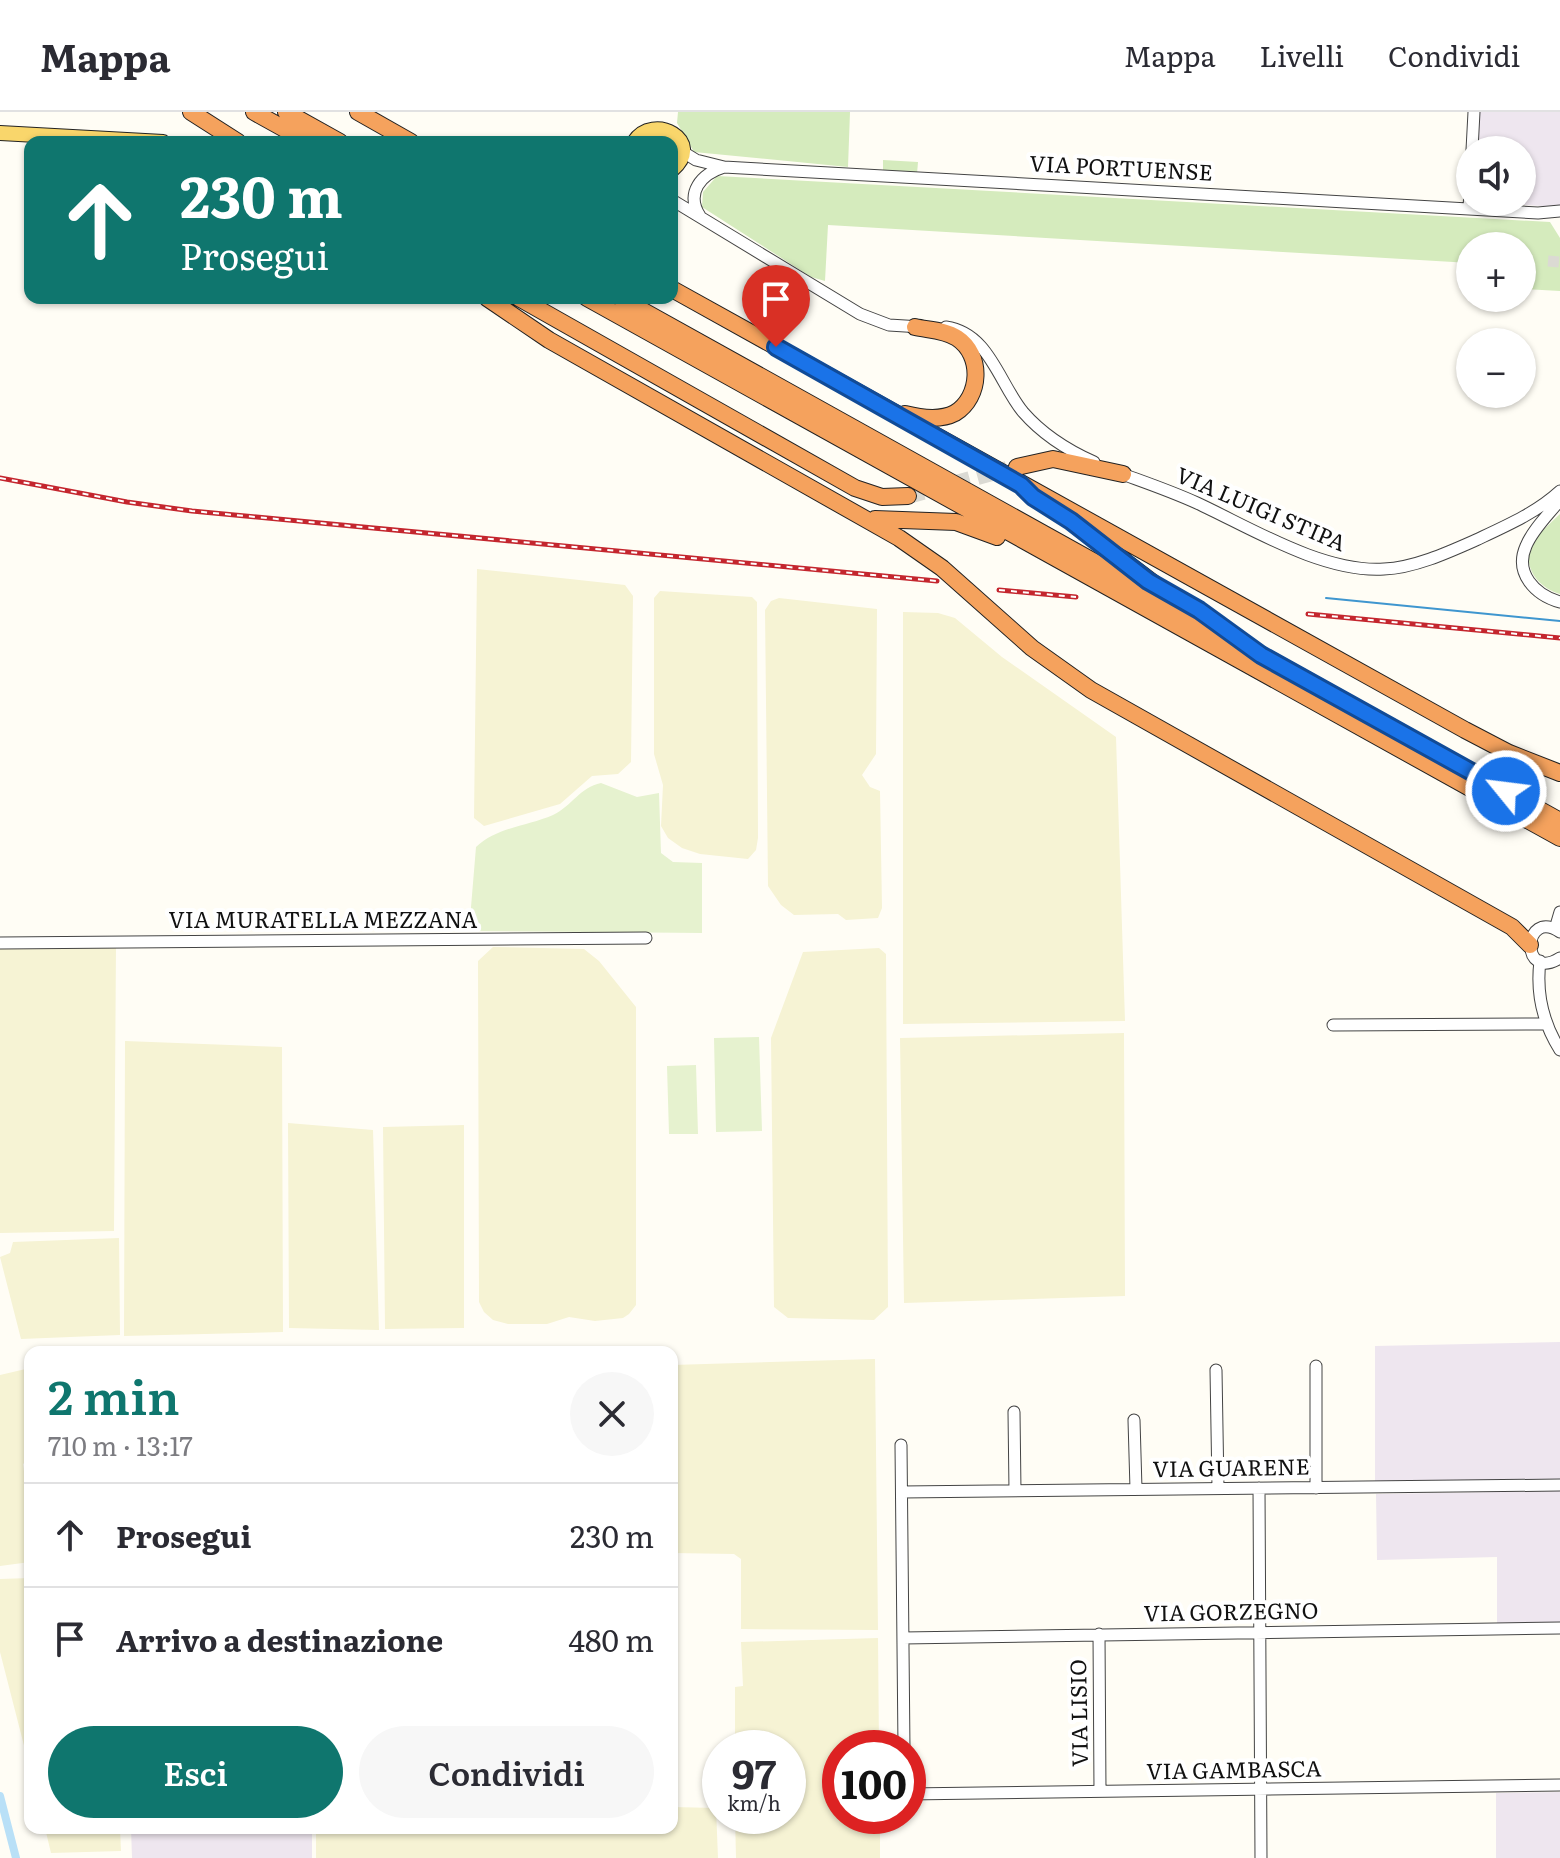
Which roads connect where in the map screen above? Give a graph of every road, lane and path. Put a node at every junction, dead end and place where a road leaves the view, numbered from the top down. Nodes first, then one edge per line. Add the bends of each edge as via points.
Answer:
1 (191, 112) edge
2 (254, 112) edge
3 (286, 112) edge
4 (358, 112) edge
5 (1474, 112) edge
6 (659, 118) edge
7 (0, 133) edge
8 (54, 136) edge
9 (229, 136) edge
10 (297, 136) edge
11 (328, 136) edge
12 (400, 136) edge
13 (637, 136) edge
14 (1473, 136) edge
15 (683, 152) junction
16 (678, 163) edge
17 (724, 167) junction
18 (678, 204) edge
19 (1456, 207) edge
20 (1560, 211) edge
21 (1536, 213) edge
22 (702, 219) junction
23 (678, 292) edge
24 (496, 304) edge
25 (530, 304) edge
26 (598, 304) edge
27 (631, 304) edge
28 (915, 327) junction
29 (880, 406) junction
30 (1017, 467) tunnel mouth
31 (1123, 474) junction
32 (1021, 485) junction
33 (1560, 491) edge
34 (908, 496) tunnel mouth
35 (1560, 500) edge
36 (862, 515) junction
37 (1043, 551) junction
38 (1560, 602) edge
39 (1261, 655) junction
40 (1560, 773) edge
41 (1560, 821) edge
42 (1560, 838) edge
43 (1560, 912) edge
44 (1557, 930) edge
45 (646, 938) dead end
46 (0, 943) edge
47 (1530, 945) junction
48 (1560, 958) edge
49 (1540, 961) junction
50 (1546, 1024) junction
51 (1333, 1025) dead end
52 (1560, 1050) edge
53 (1316, 1366) dead end
54 (1216, 1370) dead end
55 (1014, 1412) dead end
56 (1134, 1420) dead end
57 (901, 1445) dead end
58 (1560, 1485) edge
59 (1218, 1488) junction
60 (1259, 1488) junction
61 (1316, 1488) junction
62 (1136, 1489) junction
63 (1015, 1491) junction
64 (902, 1492) junction
65 (1560, 1628) edge
66 (1260, 1632) junction
67 (1099, 1634) junction
68 (903, 1638) junction
69 (904, 1730) edge
70 (1560, 1785) edge
71 (1260, 1790) junction
72 (1100, 1791) junction
73 (926, 1794) edge
74 (1261, 1858) edge

1 - 9 highway
2 - 10 highway
3 - 11 highway
4 - 12 highway
5 - 14 street
6 - 13 main road
6 - 15 main road via 679,136
7 - 8 main road
15 - 16 main road
15 - 17 street, VIA PORTUENSE
17 - 19 street, VIA PORTUENSE
17 - 22 street via 703,176 695,188 694,205
18 - 22 street
20 - 21 street, VIA PORTUENSE
22 - 28 street via 860,314 883,324
23 - 29 highway
24 - 36 highway via 549,340
25 - 34 highway via 855,488 882,497
26 - 37 highway
27 - 39 highway
28 - 29 highway via 948,333 962,342 975,366 973,389 962,407 941,417 918,417
28 - 31 street, VIA LUIGI STIPA via 949,327 971,337 1038,428 1068,449
29 - 32 highway
30 - 31 highway via 1053,459
31 - 33 street, VIA LUIGI STIPA via 1314,556 1371,570 1397,568 1463,546 1531,513
32 - 39 highway via 1148,581
32 - 40 highway via 1476,736
35 - 38 street via 1529,539 1523,557 1532,586
36 - 37 highway via 963,523
36 - 47 highway via 939,566 1082,684 1512,927
37 - 42 highway
39 - 41 highway
43 - 44 street
44 - 47 street via 1538,930
45 - 46 street, VIA MURATELLA MEZZANA
47 - 49 street
48 - 49 street
49 - 50 street
50 - 51 street
50 - 52 street
53 - 61 street
54 - 59 street
55 - 63 street
56 - 62 street
57 - 64 street
58 - 61 street, VIA GUARENE
59 - 60 street, VIA GUARENE
59 - 62 street, VIA GUARENE
60 - 61 street, VIA GUARENE
60 - 66 street
62 - 63 street, VIA GUARENE
63 - 64 street, VIA GUARENE
64 - 68 street
65 - 66 street, VIA GORZEGNO
66 - 67 street, VIA GORZEGNO
66 - 71 street
67 - 68 street, VIA GORZEGNO
67 - 72 street, VIA LISIO
68 - 69 street
70 - 71 street, VIA GAMBASCA
71 - 72 street, VIA GAMBASCA
71 - 74 street
72 - 73 street, VIA GAMBASCA

